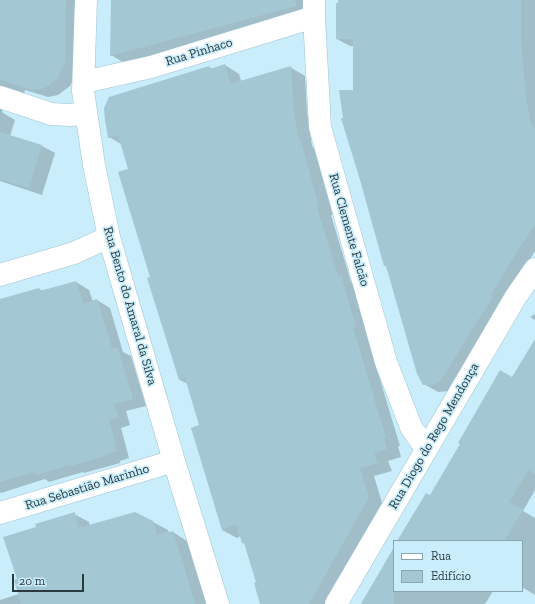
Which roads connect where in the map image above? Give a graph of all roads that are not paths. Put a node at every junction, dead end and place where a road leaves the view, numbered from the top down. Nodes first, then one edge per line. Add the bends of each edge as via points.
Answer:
1 (86, 0) edge
2 (314, 9) edge
3 (84, 82) junction
4 (0, 97) edge
5 (86, 113) junction
6 (109, 237) junction
7 (535, 269) edge
8 (0, 275) edge
9 (426, 450) junction
10 (174, 461) junction
11 (0, 513) edge
12 (218, 604) edge
13 (336, 604) edge

1 - 3 street, Rua Bento do Amaral da Silva
2 - 3 street, Rua Pinhaco via 151,67
2 - 9 street, Rua Clemente Falcão via 320,127 386,362 411,427
3 - 5 street, Rua Bento do Amaral da Silva
4 - 5 street via 50,114
5 - 6 street, Rua Bento do Amaral da Silva
6 - 8 street via 74,253
6 - 10 street, Rua Bento do Amaral da Silva
7 - 9 street, Rua Diogo do Rego Mendonça via 515,298
9 - 13 street, Rua Diogo do Rego Mendonça
10 - 11 street, Rua Sebastião Marinho
10 - 12 street, Rua Bento do Amaral da Silva

